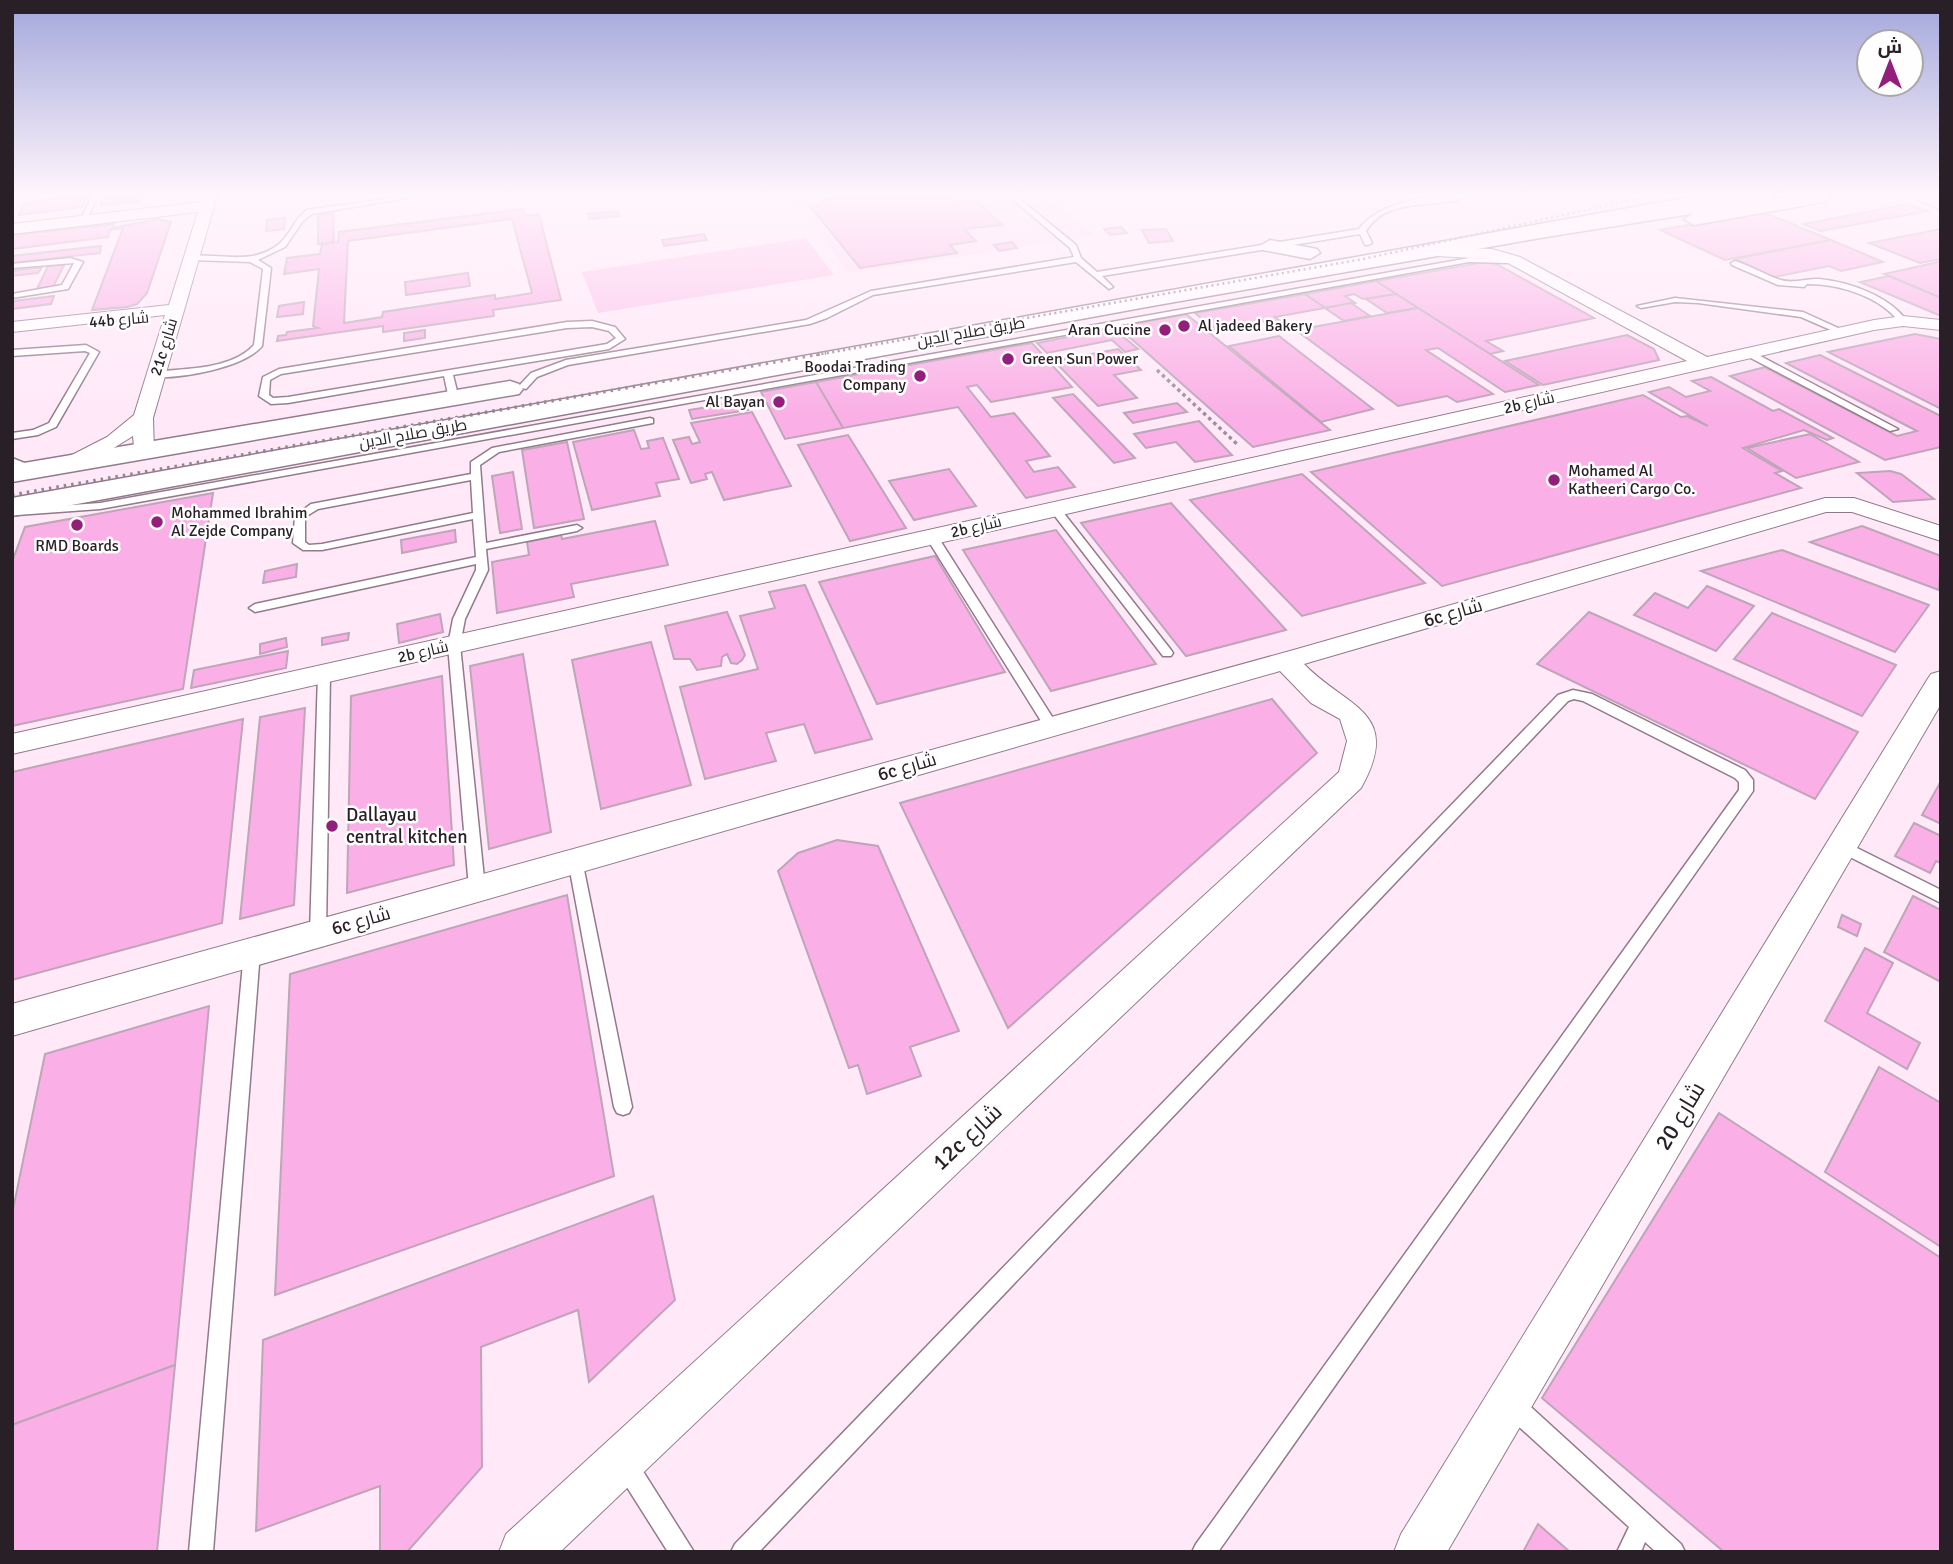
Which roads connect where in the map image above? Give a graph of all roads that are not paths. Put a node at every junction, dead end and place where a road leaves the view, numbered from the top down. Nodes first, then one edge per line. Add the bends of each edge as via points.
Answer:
1 (75, 269) edge
2 (188, 269) edge
3 (267, 269) edge
4 (1017, 269) edge
5 (1089, 269) edge
6 (1160, 269) edge
7 (1191, 269) edge
8 (1346, 269) edge
9 (1411, 269) edge
10 (1532, 269) edge
11 (1750, 269) edge
12 (1102, 281) junction
13 (12, 296) edge
14 (1641, 306) dead end
15 (1145, 310) junction
16 (175, 312) junction
17 (1903, 321) junction
18 (1941, 325) edge
19 (12, 327) edge
20 (1843, 332) junction
21 (12, 353) edge
22 (1748, 353) junction
23 (1705, 363) junction
24 (784, 366) junction
25 (449, 373) junction
26 (155, 375) junction
27 (824, 376) junction
28 (523, 387) junction
29 (454, 399) junction
30 (602, 416) junction
31 (143, 418) junction
32 (650, 421) dead end
33 (607, 429) junction
34 (1892, 429) dead end
35 (12, 436) edge
36 (144, 452) junction
37 (72, 464) junction
38 (19, 468) edge
39 (476, 476) junction
40 (12, 496) edge
41 (12, 509) edge
42 (1055, 509) junction
43 (1801, 513) junction
44 (478, 515) junction
45 (577, 528) dead end
46 (1941, 534) edge
47 (932, 537) junction
48 (1941, 540) edge
49 (482, 553) junction
50 (255, 608) dead end
51 (454, 645) junction
52 (1167, 653) dead end
53 (1296, 658) junction
54 (324, 674) junction
55 (1941, 680) edge
56 (1051, 726) junction
57 (12, 744) edge
58 (1841, 846) junction
59 (575, 860) junction
60 (477, 888) junction
61 (1941, 897) edge
62 (318, 933) junction
63 (252, 952) junction
64 (12, 1020) edge
65 (624, 1107) dead end
66 (1509, 1402) junction
67 (622, 1459) junction
68 (1642, 1524) junction
69 (201, 1552) edge
70 (524, 1552) edge
71 (682, 1552) edge
72 (743, 1552) edge
73 (1204, 1552) edge
74 (1419, 1552) edge
75 (1629, 1552) edge
76 (1672, 1552) edge

1 - 13 lane via 65,287
2 - 16 street, 21c شارع
3 - 26 lane via 257,350 236,361
4 - 28 lane via 871,293 807,322 566,363 534,375
5 - 12 lane
6 - 12 lane
7 - 12 main road, طريق صلاح الدين
8 - 15 main road, طريق صلاح الدين
9 - 15 lane
10 - 23 street
11 - 17 lane via 1797,285 1830,281 1899,313
12 - 28 main road, طريق صلاح الدين
14 - 20 lane via 1698,301 1803,315
15 - 24 main road, طريق صلاح الدين
15 - 27 lane
16 - 19 street, 44b شارع
16 - 26 street, 21c شارع
17 - 18 street, 2b شارع
17 - 20 street, 2b شارع
20 - 22 street, 2b شارع
21 - 35 lane via 86,348 95,352 53,425
22 - 23 street, 2b شارع
22 - 34 lane
23 - 42 street, 2b شارع
24 - 27 main road
24 - 41 main road, طريق صلاح الدين
25 - 25 lane via 609,346 621,339 611,328 567,325 279,372 266,379 264,396 279,401
25 - 29 lane
26 - 31 street, 21c شارع
27 - 30 lane
28 - 29 main road, طريق صلاح الدين
29 - 36 main road, طريق صلاح الدين
30 - 33 lane
30 - 41 lane via 100,506 46,512
31 - 36 street, 21c شارع
31 - 37 street via 114,441
32 - 33 lane
33 - 39 lane via 496,450 479,458
36 - 37 main road, طريق صلاح الدين
36 - 40 main road via 135,466 122,473
37 - 38 main road, طريق صلاح الدين
39 - 44 lane
39 - 44 lane via 315,506 300,516 299,543 307,548 322,547
42 - 47 street, 2b شارع
42 - 52 lane
43 - 46 street, 6c شارع via 1833,503 1854,505
43 - 48 street, 6c شارع via 1854,514
43 - 53 street, 6c شارع
44 - 49 lane
45 - 49 lane
47 - 51 street, 2b شارع
47 - 56 lane
49 - 50 lane
49 - 51 lane via 479,582 459,620
51 - 54 street, 2b شارع
51 - 60 lane
53 - 56 street, 6c شارع
53 - 67 street, 12c شارع via 1322,697 1341,705 1361,735 1363,751 1350,780
54 - 57 street, 2b شارع
54 - 62 lane
55 - 58 street, شارع 20
56 - 59 street, 6c شارع
58 - 61 lane
58 - 66 street, شارع 20
59 - 60 street, 6c شارع
59 - 65 lane
60 - 62 street, 6c شارع
62 - 63 street, 6c شارع
63 - 64 street, 6c شارع
63 - 69 lane
66 - 68 lane
66 - 74 street, شارع 20
67 - 70 street, 12c شارع
67 - 71 lane
68 - 75 lane
68 - 76 lane
72 - 73 lane via 1563,698 1573,694 1587,697 1740,774 1746,780 1746,791

